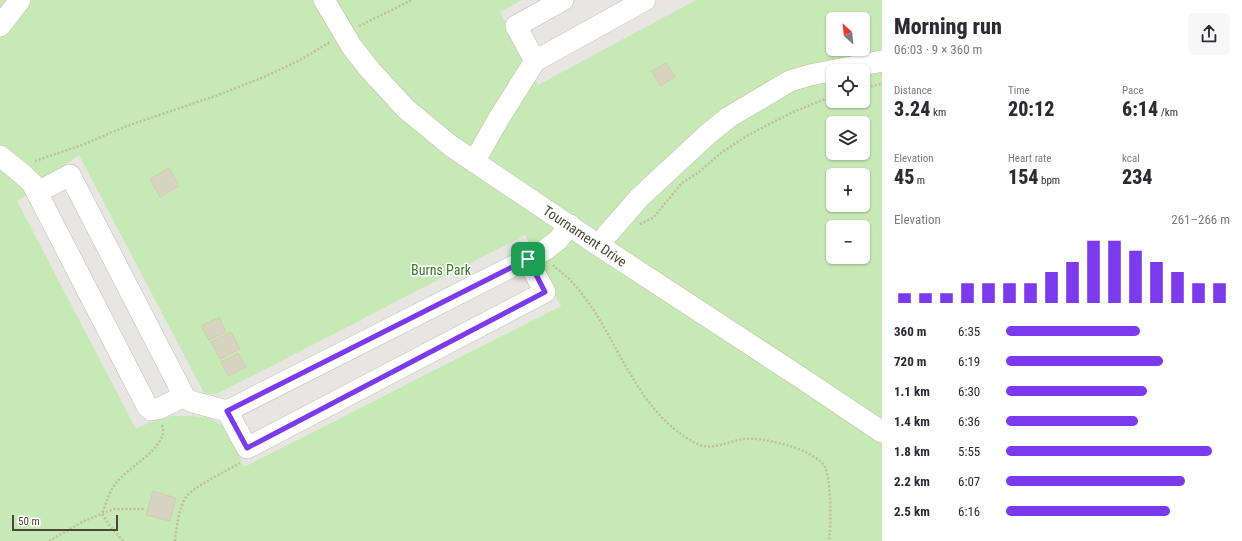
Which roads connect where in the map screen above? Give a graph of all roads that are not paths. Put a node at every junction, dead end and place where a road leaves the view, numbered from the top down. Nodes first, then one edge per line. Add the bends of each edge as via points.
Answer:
1 (20, 0) edge
2 (324, 0) edge
3 (564, 0) edge
4 (645, 0) edge
5 (0, 26) edge
6 (535, 61) junction
7 (882, 61) edge
8 (0, 156) edge
9 (474, 162) junction
10 (38, 192) junction
11 (570, 225) junction
12 (598, 245) junction
13 (536, 255) junction
14 (184, 396) junction
15 (227, 411) junction
16 (882, 432) edge

1 - 5 street
2 - 9 street, Tournament Drive via 370,71 406,109
3 - 6 street via 516,26
4 - 6 street
6 - 9 street
7 - 12 street via 797,79 739,110 670,168 640,197
8 - 10 street via 32,183
9 - 11 street, Tournament Drive
10 - 14 street via 146,406 151,410 160,408
10 - 14 street via 70,175
11 - 12 street, Tournament Drive
11 - 13 street via 558,240
12 - 16 street, Tournament Drive
13 - 15 street
13 - 15 street via 545,292 247,448
14 - 15 street via 193,402

